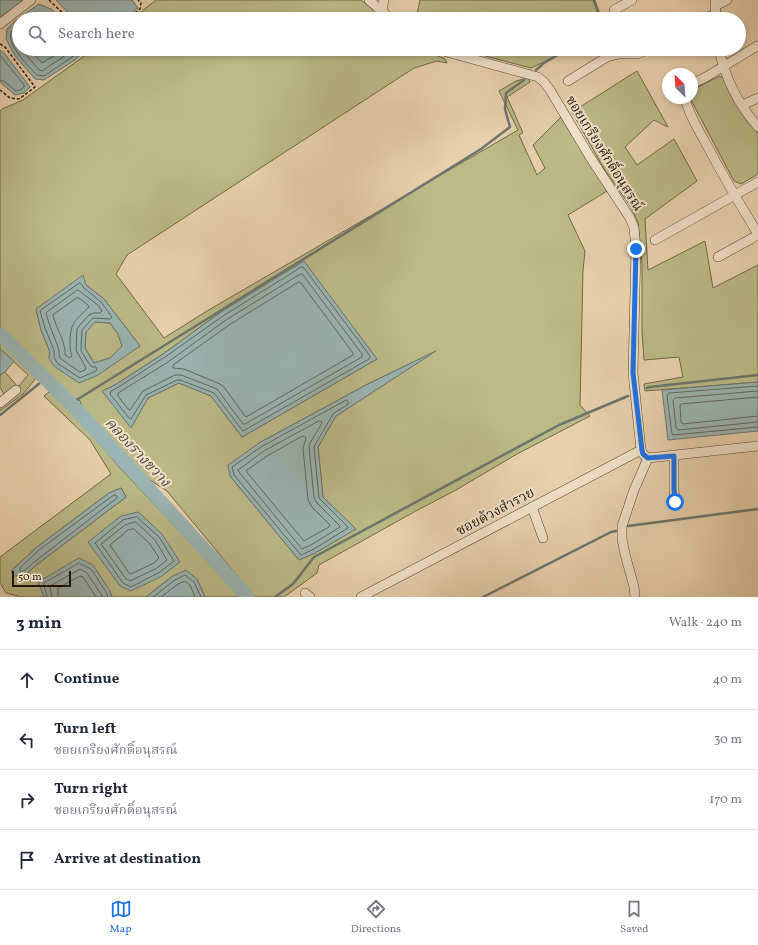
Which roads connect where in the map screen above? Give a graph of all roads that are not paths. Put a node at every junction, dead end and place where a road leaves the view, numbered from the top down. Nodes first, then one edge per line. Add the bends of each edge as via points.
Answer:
1 (31, 0) edge
2 (369, 0) edge
3 (384, 0) edge
4 (632, 0) edge
5 (727, 0) edge
6 (382, 10) joint
7 (614, 10) dead end
8 (715, 10) edge
9 (16, 12) edge
10 (12, 15) edge
11 (0, 24) edge
12 (757, 46) edge
13 (746, 53) edge
14 (462, 56) edge
15 (609, 56) edge
16 (721, 56) edge
17 (741, 56) edge
18 (723, 67) junction
19 (568, 81) dead end
20 (698, 81) edge
21 (758, 98) edge
22 (686, 104) edge
23 (742, 105) junction
24 (758, 127) edge
25 (758, 182) edge
26 (734, 194) junction
27 (758, 234) edge
28 (655, 240) dead end
29 (718, 257) dead end
30 (16, 390) dead end
31 (0, 403) edge
32 (758, 446) edge
33 (642, 450) junction
34 (674, 456) junction
35 (648, 458) junction
36 (675, 502) dead end
37 (532, 507) junction
38 (544, 538) dead end
39 (361, 597) edge
40 (635, 597) edge

1 - 9 street
2 - 6 street
3 - 6 street
4 - 7 street
5 - 8 street
10 - 11 street
12 - 13 street
14 - 33 street, ซอยเกรียงศักดิ์อนุสรณ์ via 538,77 544,82 630,218 634,228 636,249 633,373
15 - 19 street
16 - 18 street
17 - 18 street
18 - 20 street
18 - 23 street
21 - 23 street
22 - 26 street
23 - 24 street
25 - 26 street
26 - 27 street
26 - 28 street
27 - 29 street
30 - 31 street
32 - 34 street
33 - 35 street
33 - 37 street, ซอยด้วงสำรวย
34 - 35 street
34 - 36 street
35 - 40 street via 622,526 622,540
37 - 38 street
37 - 39 street, ซอยด้วงสำรวย

